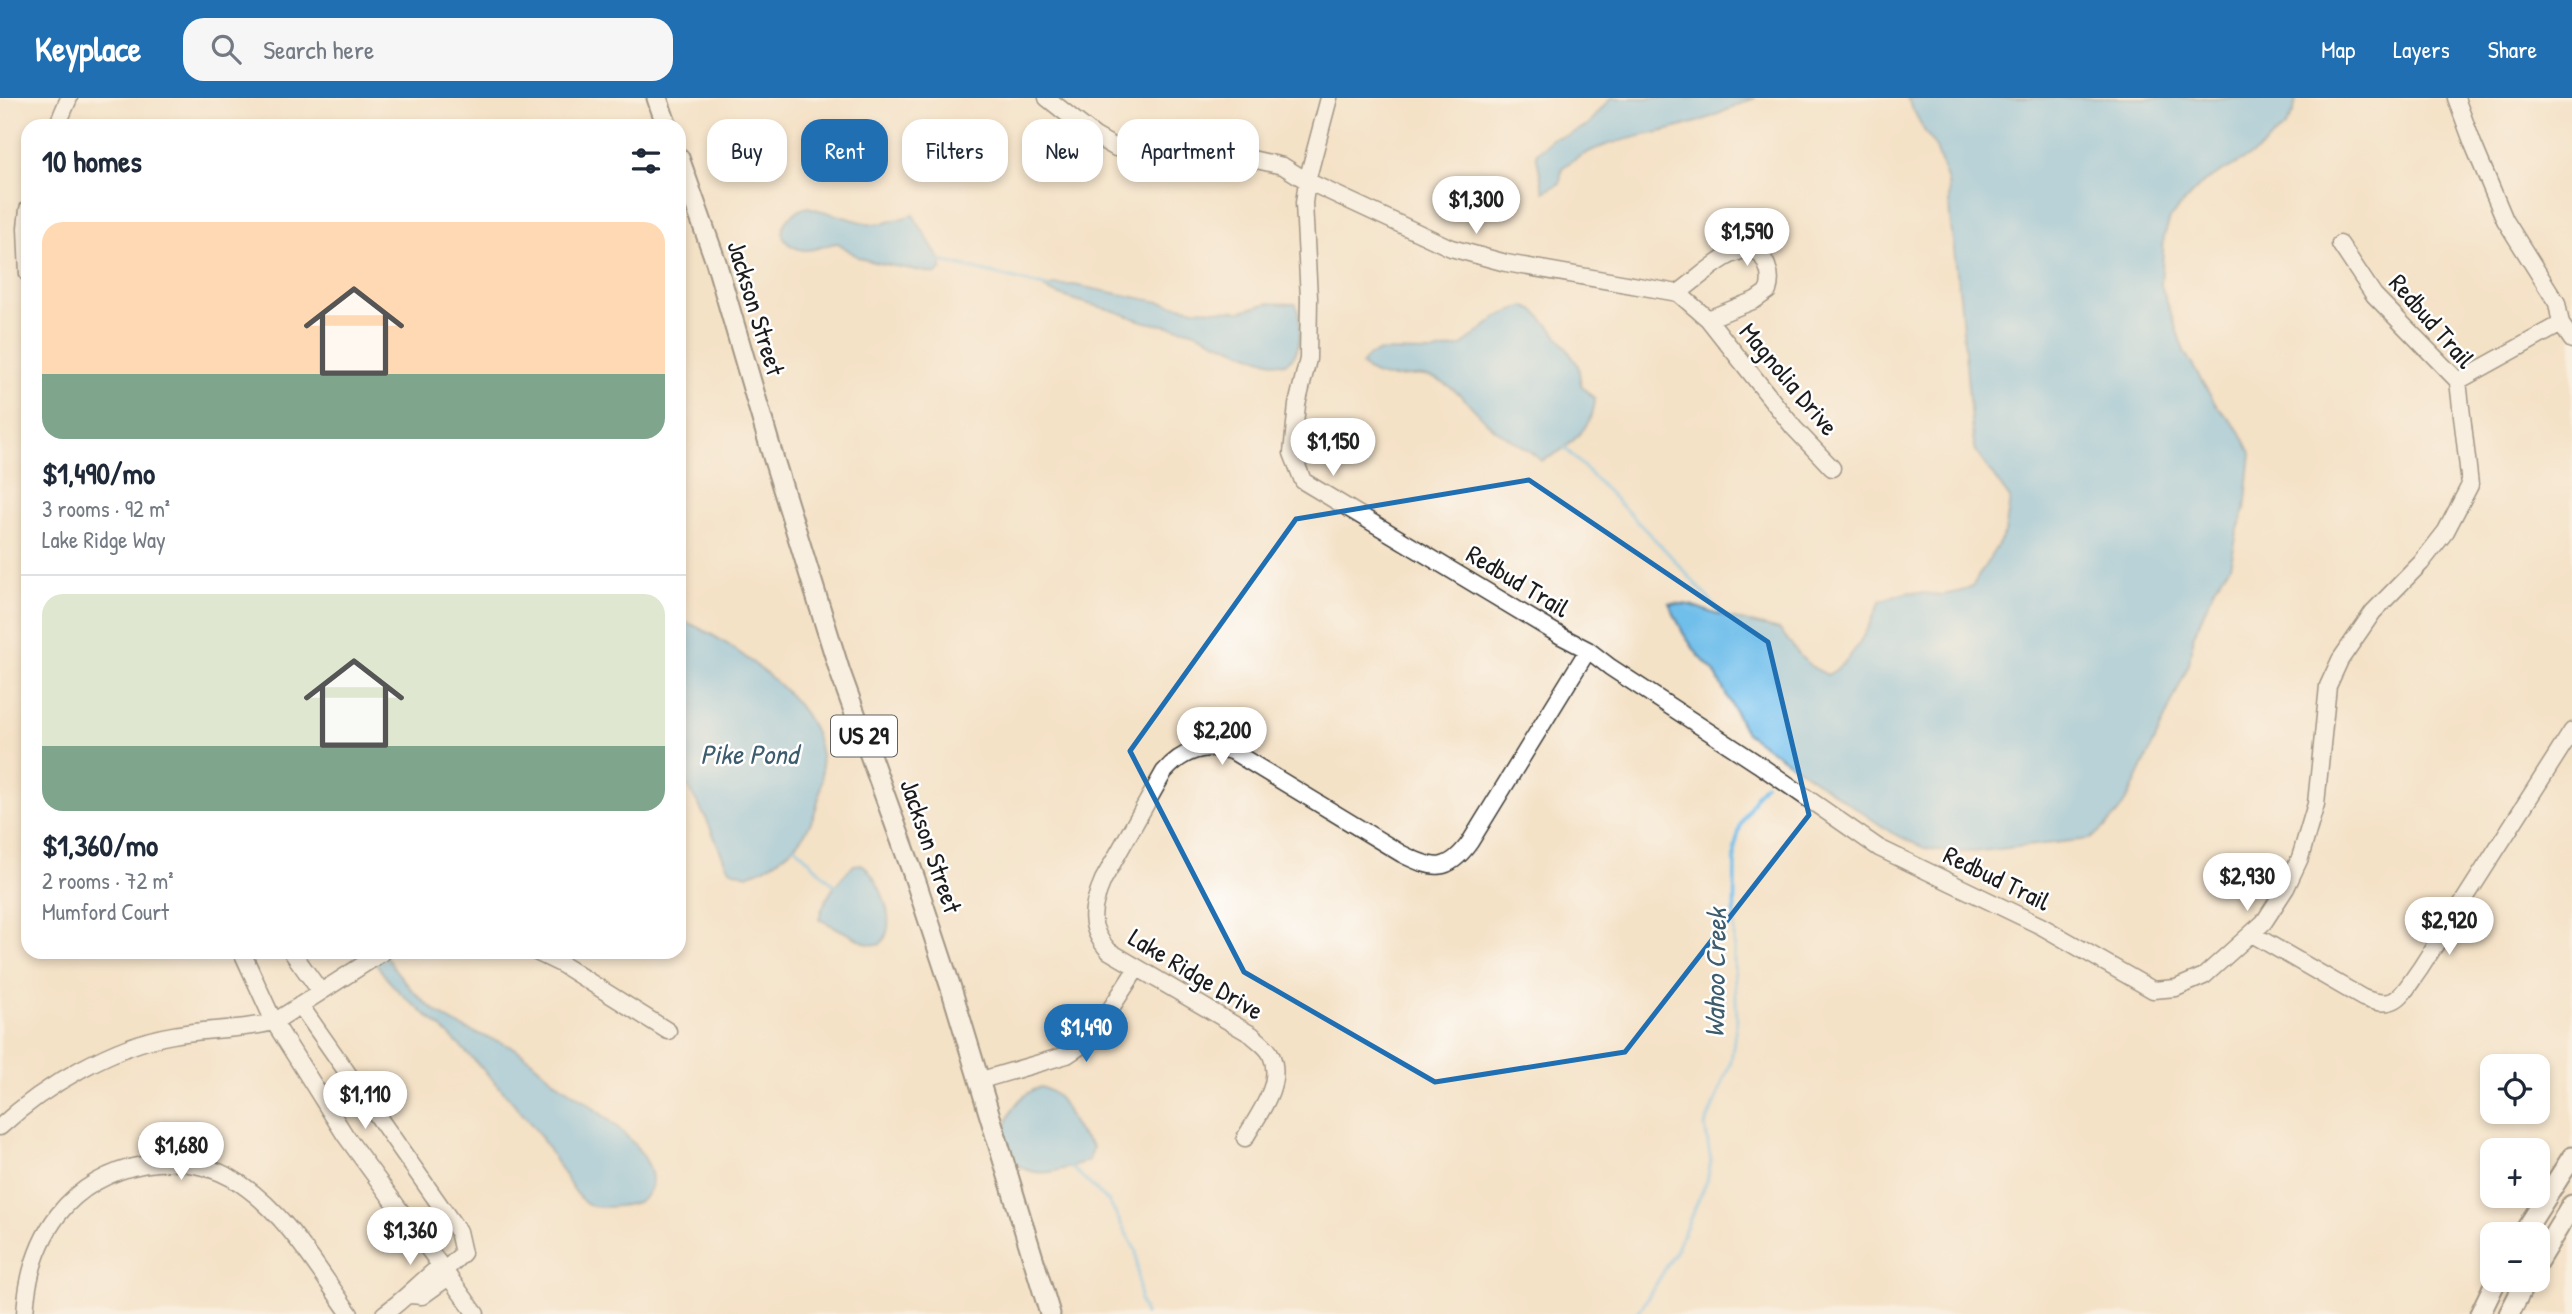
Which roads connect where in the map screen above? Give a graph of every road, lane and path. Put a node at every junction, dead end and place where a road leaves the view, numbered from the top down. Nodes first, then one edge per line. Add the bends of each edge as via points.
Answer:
1 (69, 98) edge
2 (1047, 98) edge
3 (1329, 98) edge
4 (2456, 98) edge
5 (60, 119) edge
6 (686, 178) edge
7 (1307, 181) junction
8 (2340, 244) dead end
9 (1678, 293) junction
10 (1708, 319) junction
11 (2561, 324) junction
12 (2572, 340) edge
13 (2458, 381) junction
14 (1832, 468) dead end
15 (1588, 650) junction
16 (2572, 732) edge
17 (2252, 934) junction
18 (245, 959) edge
19 (297, 959) edge
20 (372, 959) edge
21 (566, 959) edge
22 (1137, 968) junction
23 (320, 991) junction
24 (300, 1005) junction
25 (274, 1022) junction
26 (668, 1031) dead end
27 (978, 1082) junction
28 (0, 1127) edge
29 (1245, 1138) dead end
30 (2572, 1157) edge
31 (2572, 1205) edge
32 (2531, 1222) edge
33 (2550, 1241) edge
34 (443, 1272) junction
35 (2491, 1292) edge
36 (2520, 1292) edge
37 (25, 1314) edge
38 (350, 1314) edge
39 (384, 1314) edge
40 (475, 1314) edge
41 (1050, 1314) edge
42 (2480, 1314) edge
43 (2509, 1314) edge

1 - 5 street
2 - 7 street via 1116,148 1234,155 1283,166
3 - 7 street, Redbud Trail
4 - 11 street via 2505,219 2557,303
6 - 27 main road, Jackson Street / US 29 via 716,262 840,672 915,879
7 - 9 street via 1451,248 1506,263
7 - 15 street, Redbud Trail via 1308,359 1292,453 1303,481
8 - 13 street, Redbud Trail via 2374,295
9 - 10 street, Magnolia Drive
9 - 10 street, Magnolia Drive via 1720,262 1746,248 1756,249 1770,274 1769,291
10 - 14 street, Magnolia Drive via 1794,428
11 - 12 street
11 - 13 street
13 - 17 street, Redbud Trail via 2470,485 2439,541 2373,612 2336,669 2328,686 2316,804 2300,858 2286,888
15 - 17 street, Redbud Trail via 1879,848 2041,926 2153,990 2176,988 2204,976
15 - 22 street, Lake Ridge Drive via 1470,842 1451,864 1438,866 1402,855 1232,751 1203,748 1174,760 1103,880 1094,910 1097,938
16 - 17 street via 2420,969 2391,1003 2363,998
18 - 25 street
19 - 23 street
20 - 23 street
21 - 26 street
22 - 27 street via 1091,1038 1067,1055
22 - 29 street, Lake Ridge Drive via 1252,1035 1271,1053 1276,1069 1269,1096
23 - 24 street
24 - 25 street
24 - 34 street via 458,1231 463,1253
25 - 28 street via 172,1035 109,1056 22,1107
25 - 34 street via 345,1135
27 - 41 main road, Jackson Street / US 29
30 - 32 main road
31 - 33 main road
34 - 39 street via 422,1296 410,1295
34 - 40 street
35 - 42 main road
36 - 43 main road
37 - 38 street via 32,1263 59,1214 79,1193 124,1169 174,1162 217,1172 264,1202

